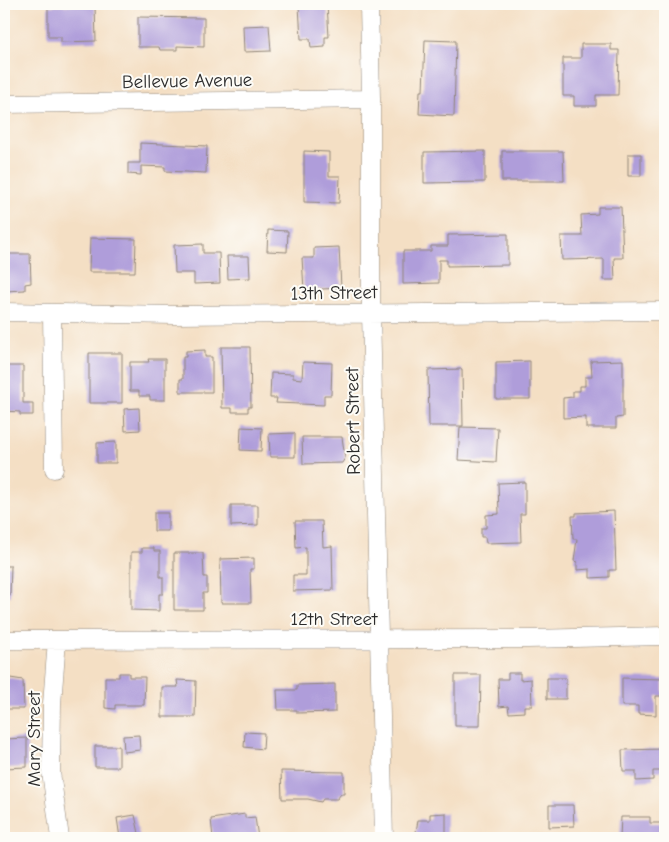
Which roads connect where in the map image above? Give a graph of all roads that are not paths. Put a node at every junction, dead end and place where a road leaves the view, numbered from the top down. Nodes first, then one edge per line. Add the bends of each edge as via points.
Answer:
1 (368, 4) edge
2 (371, 99) junction
3 (4, 104) edge
4 (665, 310) edge
5 (4, 312) edge
6 (52, 313) junction
7 (371, 313) junction
8 (54, 469) dead end
9 (665, 636) edge
10 (378, 639) junction
11 (4, 640) edge
12 (57, 640) junction
13 (60, 838) edge
14 (384, 838) edge

1 - 2 street, Robert Street
2 - 3 street, Bellevue Avenue
2 - 7 street, Robert Street
4 - 7 street, 13th Street
5 - 6 street, 13th Street
6 - 7 street, 13th Street
6 - 8 street
7 - 10 street, Robert Street
9 - 10 street, 12th Street
10 - 12 street, 12th Street
10 - 14 street, Robert Street
11 - 12 street, 12th Street
12 - 13 street, Mary Street via 51,772

